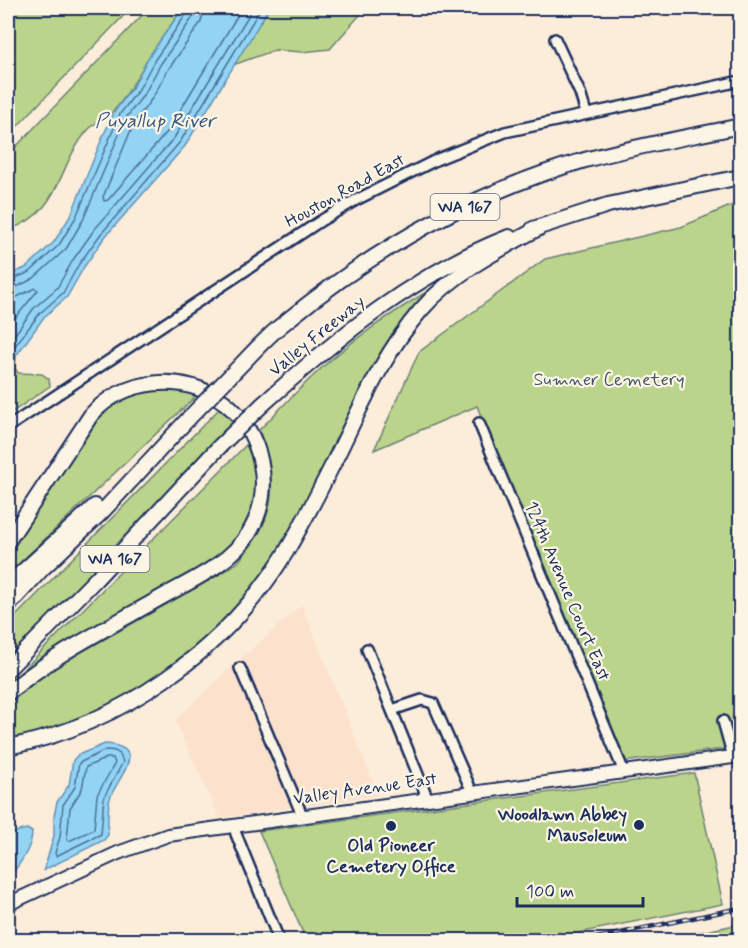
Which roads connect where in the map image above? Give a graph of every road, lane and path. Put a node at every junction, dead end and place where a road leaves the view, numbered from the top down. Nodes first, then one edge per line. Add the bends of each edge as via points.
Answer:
1 (555, 39) dead end
2 (741, 81) edge
3 (586, 113) junction
4 (741, 126) edge
5 (741, 177) edge
6 (539, 228) junction
7 (479, 423) dead end
8 (8, 427) edge
9 (161, 446) junction
10 (8, 541) edge
11 (8, 585) edge
12 (8, 606) edge
13 (367, 649) dead end
14 (240, 668) dead end
15 (8, 669) edge
16 (8, 693) edge
17 (392, 711) junction
18 (723, 721) dead end
19 (8, 747) edge
20 (737, 757) edge
21 (624, 772) junction
22 (472, 792) junction
23 (423, 799) junction
24 (302, 815) junction
25 (234, 825) junction
26 (8, 904) edge
27 (279, 940) edge

1 - 3 street
2 - 3 street, Houston Road East
3 - 8 street, Houston Road East via 476,142 356,200
4 - 9 highway, Valley Freeway / WA 167, bridge via 583,161 513,185 417,230 282,324
5 - 6 highway, Valley Freeway / WA 167 via 608,205
6 - 15 highway, Valley Freeway / WA 167, bridge via 482,247 438,270 369,315 315,358 220,446
6 - 19 highway via 446,286 403,333 286,552 235,619 171,676 117,707 54,735
7 - 21 street, 124th Avenue Court East
9 - 11 highway
9 - 12 highway, Valley Freeway / WA 167
10 - 16 highway via 91,415 107,400 128,389 174,383 214,396 241,419 257,446 262,472 261,501 250,532 240,545 214,567 51,660
13 - 17 street
14 - 24 street
17 - 22 street via 422,700 433,703
17 - 23 street via 425,792
18 - 20 street
20 - 21 main road, Valley Avenue East
21 - 22 main road, Valley Avenue East
22 - 23 main road, Valley Avenue East
23 - 24 main road, Valley Avenue East
24 - 25 main road, Valley Avenue East
25 - 26 main road, Valley Avenue East via 147,841
25 - 27 street

